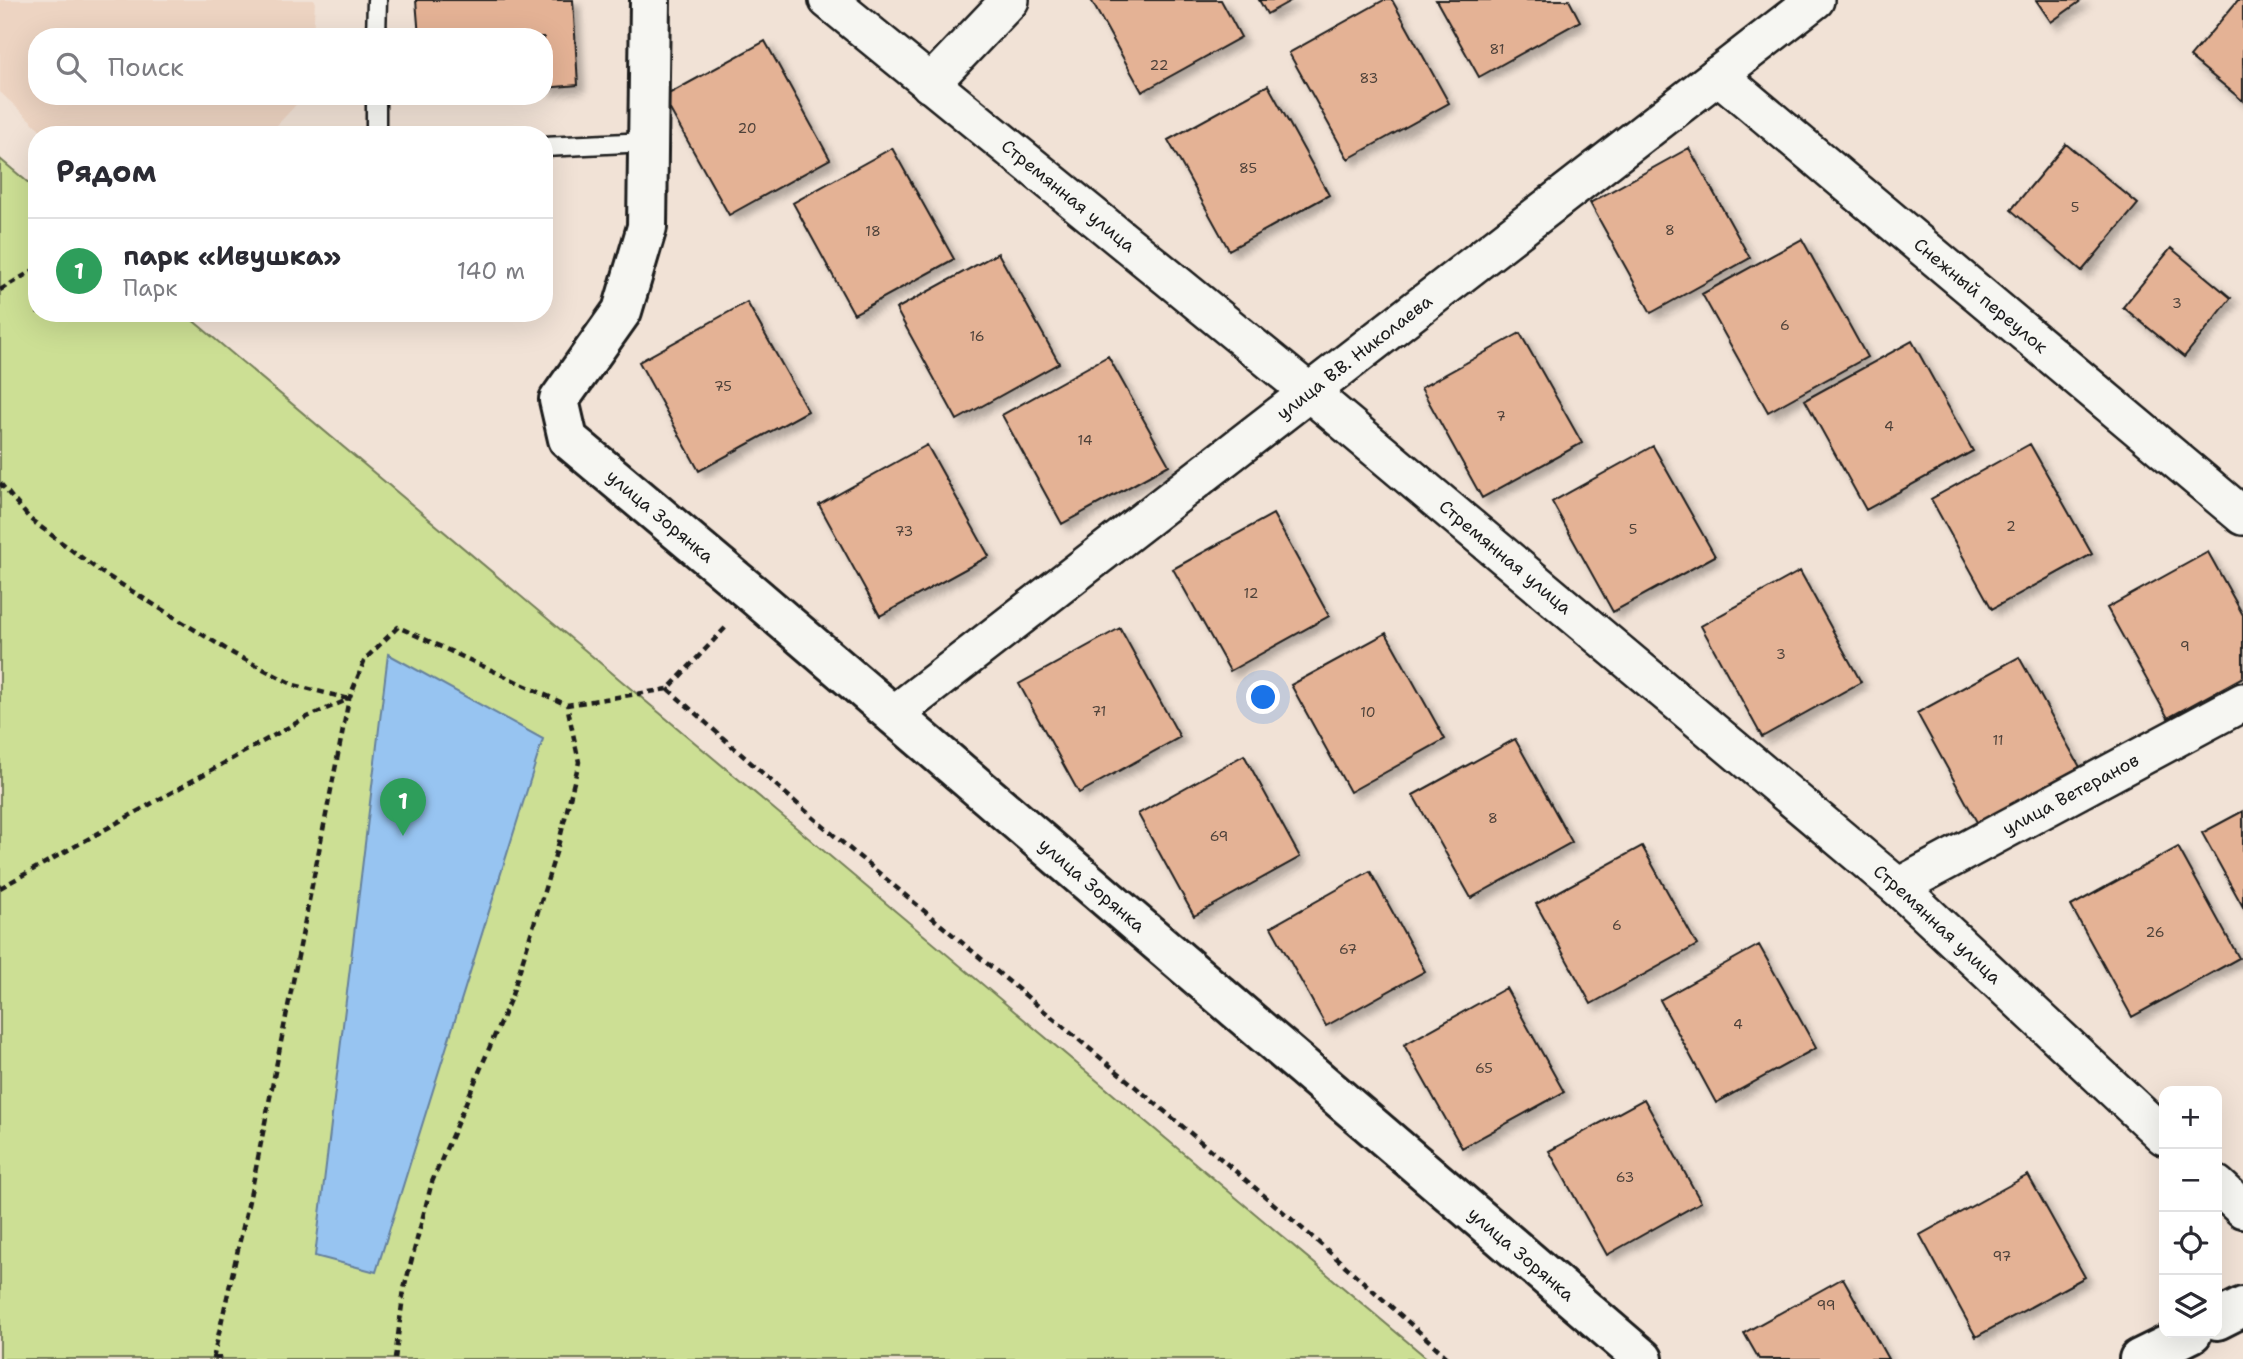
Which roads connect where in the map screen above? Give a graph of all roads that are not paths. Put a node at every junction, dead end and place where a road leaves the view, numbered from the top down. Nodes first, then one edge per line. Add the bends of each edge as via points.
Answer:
1 (377, 0) edge
2 (650, 0) edge
3 (828, 0) edge
4 (1010, 0) edge
5 (1815, 0) edge
6 (376, 28) edge
7 (1718, 75) junction
8 (930, 84) junction
9 (376, 105) edge
10 (376, 126) edge
11 (647, 142) junction
12 (553, 147) edge
13 (1310, 393) junction
14 (2243, 516) edge
15 (2243, 702) edge
16 (893, 715) junction
17 (1898, 887) junction
18 (2159, 1131) edge
19 (2222, 1190) edge
20 (2243, 1209) edge
21 (2243, 1307) edge
22 (2222, 1318) edge
23 (2182, 1338) edge
24 (1643, 1359) edge
25 (2139, 1359) edge

1 - 6 lane
2 - 11 street
3 - 8 street, Стремянная улица
4 - 8 street
5 - 7 street, улица В.В. Николаева
7 - 13 street, улица В.В. Николаева
7 - 14 street, Снежный переулок
8 - 13 street, Стремянная улица
9 - 10 lane
11 - 12 lane
11 - 16 street, улица Зорянка via 647,227 622,311 559,400 568,439
13 - 16 street, улица В.В. Николаева
13 - 17 street, Стремянная улица
15 - 17 street, улица Ветеранов
16 - 24 street, улица Зорянка
17 - 18 street, Стремянная улица
19 - 20 street
21 - 22 street
23 - 25 street

